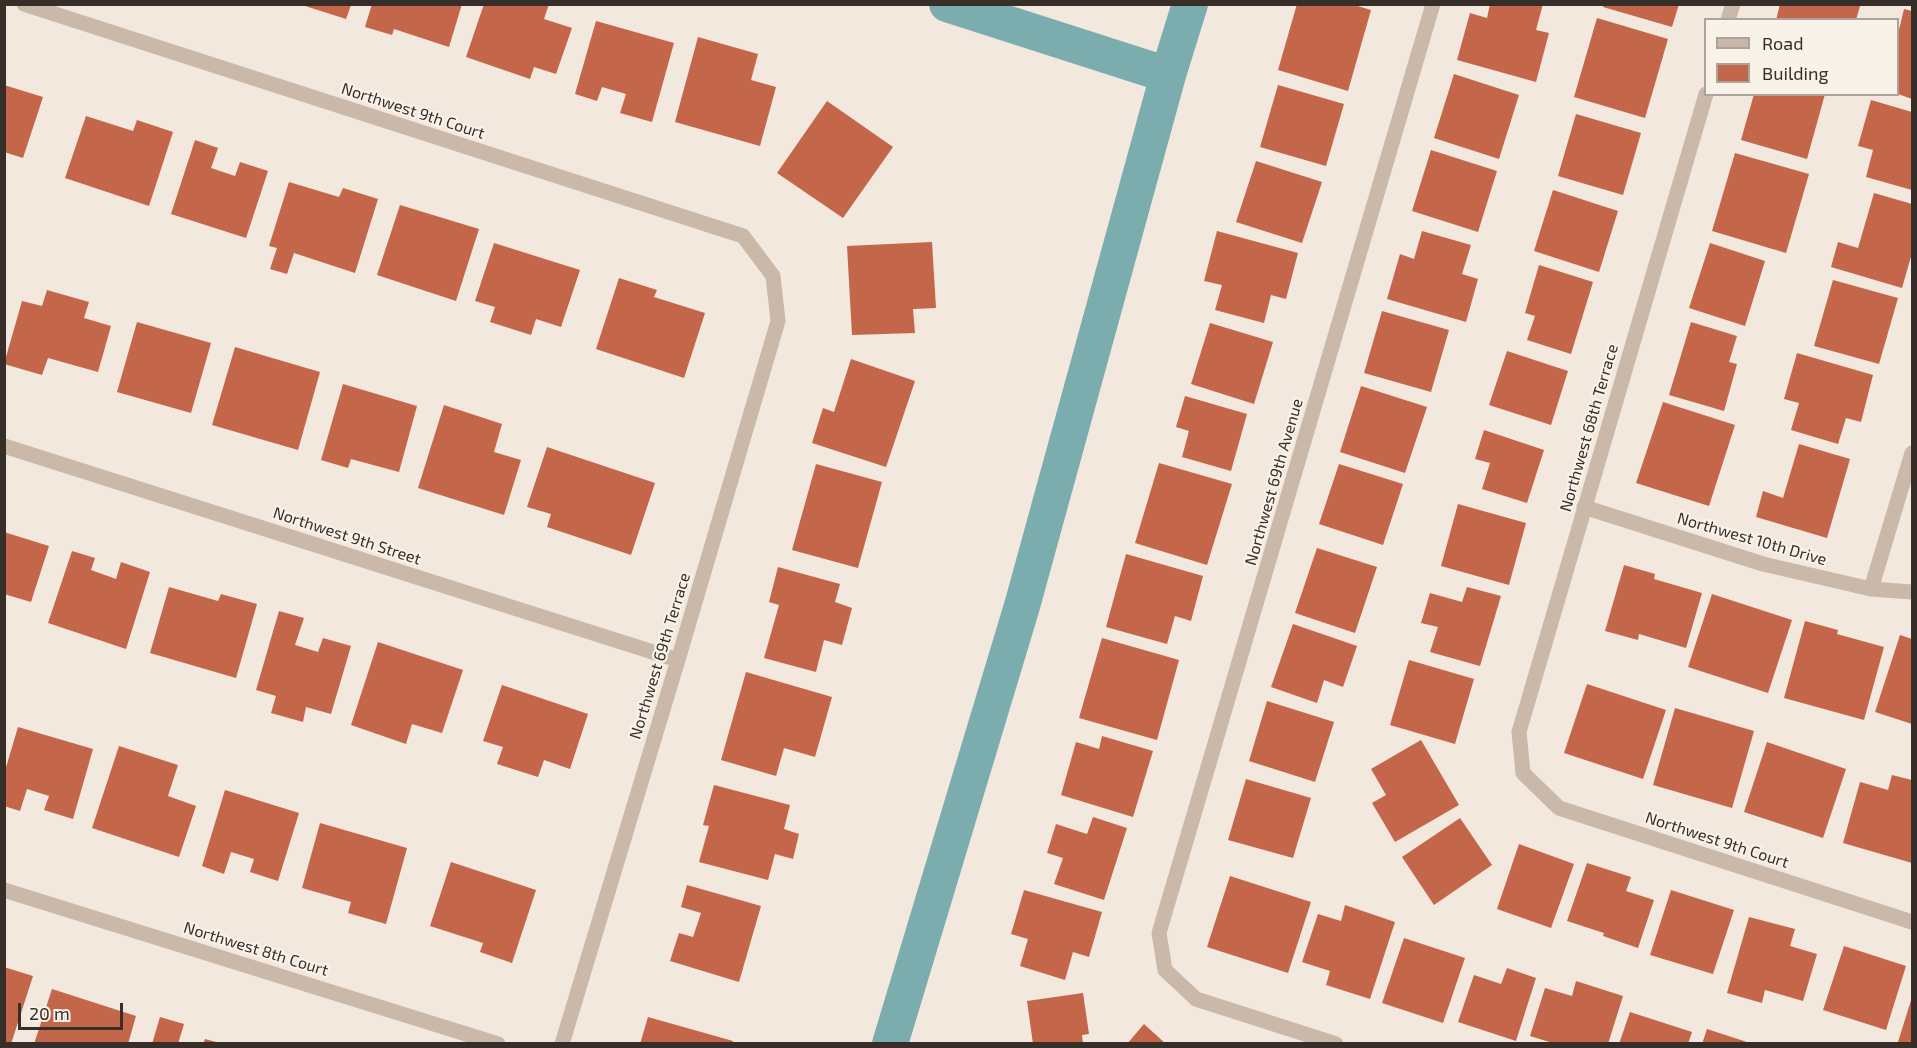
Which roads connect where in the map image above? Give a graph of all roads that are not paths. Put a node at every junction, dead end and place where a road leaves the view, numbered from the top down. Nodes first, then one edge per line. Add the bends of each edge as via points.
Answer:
1 (24, 4) edge
2 (1433, 4) edge
3 (1705, 96) edge
4 (773, 276) joint
5 (4, 446) edge
6 (1912, 453) edge
7 (1584, 507) junction
8 (1871, 589) junction
9 (1912, 592) edge
10 (678, 660) junction
11 (1523, 773) joint
12 (4, 890) edge
13 (1912, 922) edge
14 (498, 1044) edge
15 (562, 1044) edge
16 (1336, 1044) edge

1 - 4 street, Northwest 9th Court via 742,236
2 - 16 street, Northwest 69th Avenue via 1159,933 1165,970 1196,999
3 - 7 street, Northwest 68th Terrace
4 - 10 street, Northwest 69th Terrace via 778,321
5 - 10 street, Northwest 9th Street
6 - 8 street
7 - 8 street, Northwest 10th Drive via 1763,564
7 - 11 street, Northwest 68th Terrace via 1519,732
8 - 9 street, Northwest 10th Drive
10 - 15 street, Northwest 69th Terrace
11 - 13 street, Northwest 9th Court via 1559,807
12 - 14 street, Northwest 8th Court

